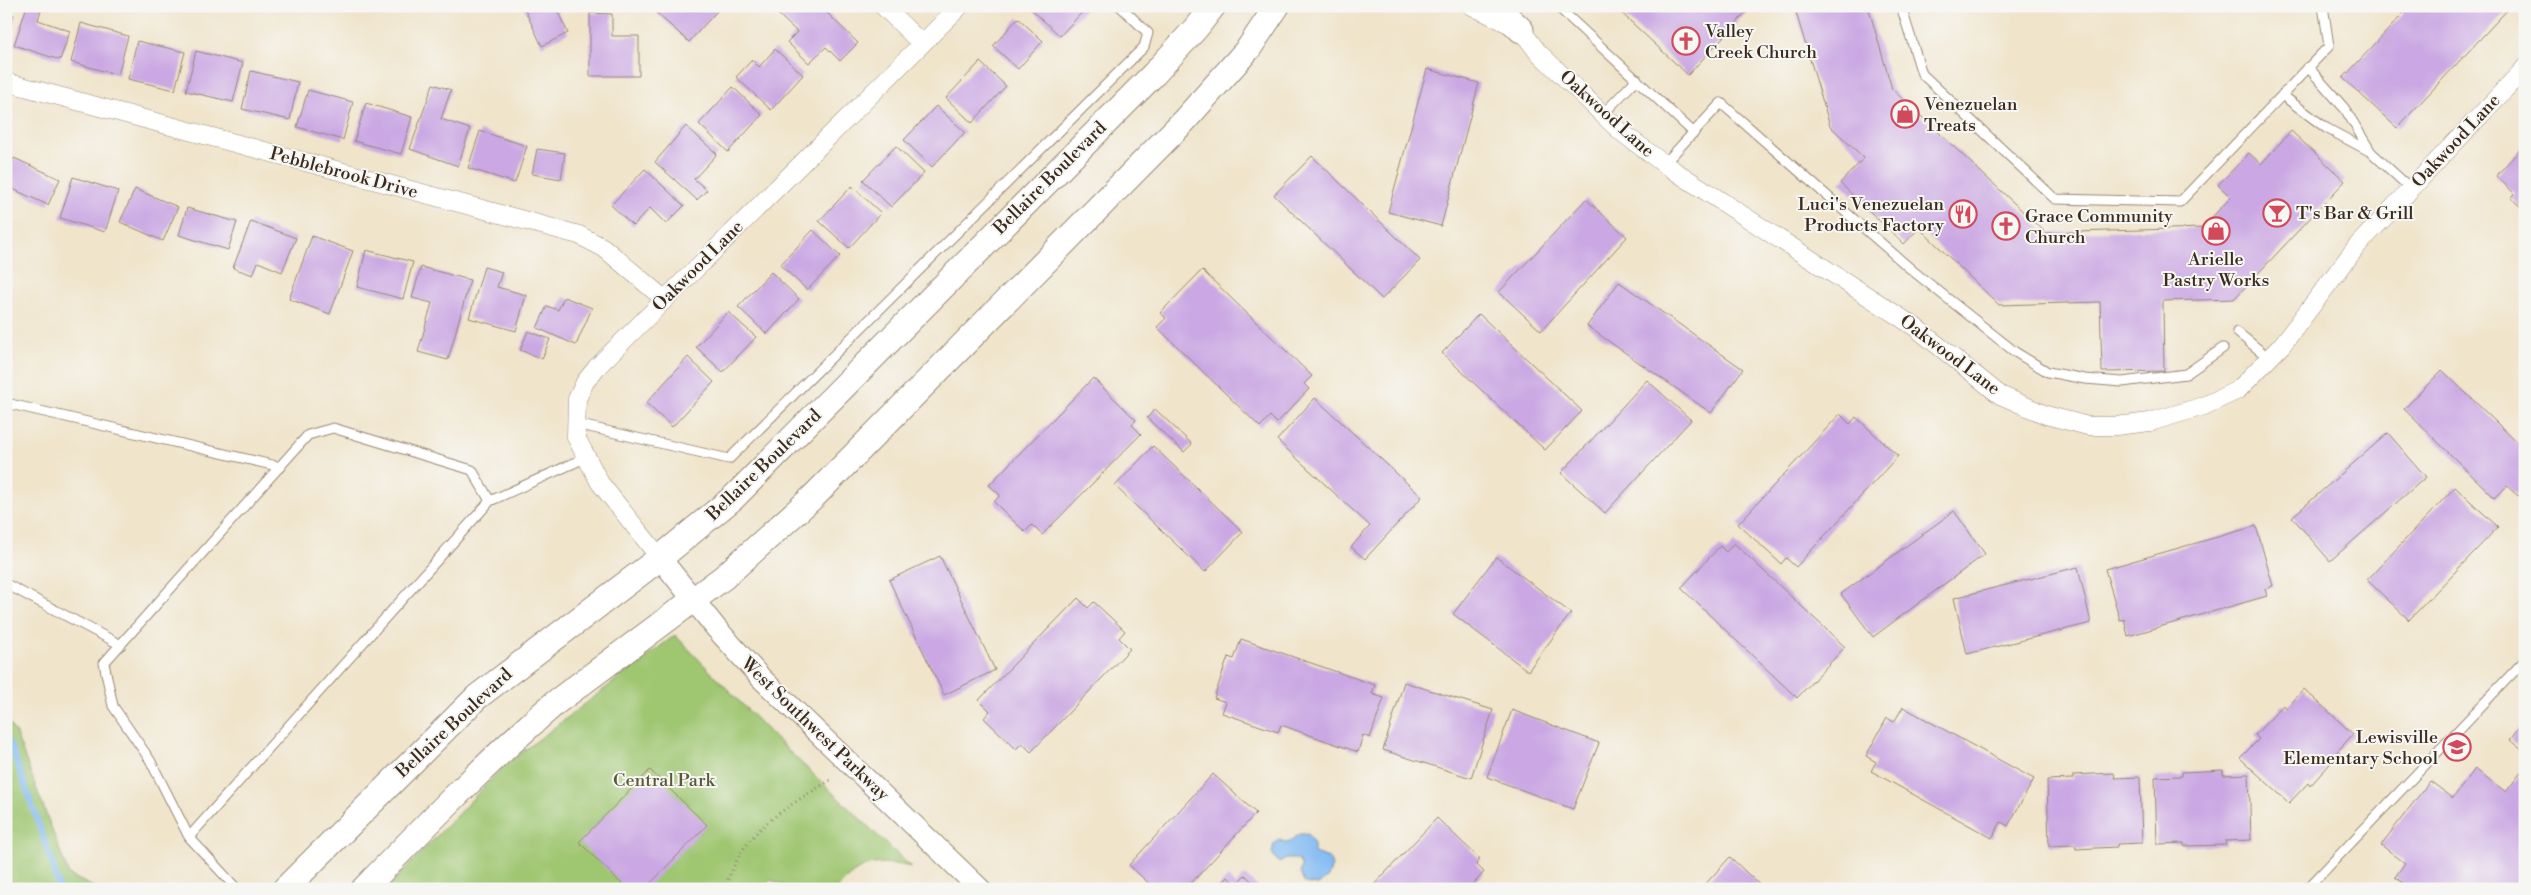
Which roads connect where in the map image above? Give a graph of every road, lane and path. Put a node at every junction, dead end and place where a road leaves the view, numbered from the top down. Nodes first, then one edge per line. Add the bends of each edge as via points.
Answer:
1 (883, 6) edge
2 (960, 6) edge
3 (1120, 6) edge
4 (1213, 6) edge
5 (1277, 6) edge
6 (1472, 6) edge
7 (1496, 6) edge
8 (1557, 6) edge
9 (1901, 6) edge
10 (2323, 6) edge
11 (1521, 30) junction
12 (922, 44) junction
13 (2308, 67) junction
14 (2525, 68) edge
15 (1637, 79) junction
16 (6, 82) edge
17 (2282, 95) junction
18 (1604, 113) junction
19 (1694, 134) junction
20 (2371, 152) junction
21 (1664, 164) junction
22 (2410, 188) junction
23 (664, 299) junction
24 (2237, 332) dead end
25 (2223, 348) dead end
26 (2269, 358) junction
27 (6, 403) edge
28 (576, 424) junction
29 (585, 458) junction
30 (281, 467) junction
31 (490, 501) junction
32 (660, 558) junction
33 (6, 584) edge
34 (694, 600) junction
35 (121, 644) junction
36 (2525, 660) edge
37 (832, 779) dead end
38 (189, 837) junction
39 (237, 889) edge
40 (285, 889) edge
41 (364, 889) edge
42 (724, 889) edge
43 (980, 889) edge
44 (2307, 889) edge

1 - 12 street
2 - 12 street, Oakwood Lane
3 - 28 lane via 1148,33 1144,47 729,459
4 - 32 main road, Bellaire Boulevard via 1154,74 756,476
5 - 34 main road via 1249,48 1169,136 814,496
6 - 11 street, Oakwood Lane
7 - 11 main road
8 - 15 lane
9 - 17 lane via 1922,74 2056,199 2180,202
10 - 13 lane via 2329,46
11 - 18 street, Oakwood Lane via 1537,51
12 - 23 street, Oakwood Lane
13 - 17 lane
13 - 20 lane via 2345,109
14 - 22 street, Oakwood Lane
15 - 18 lane
15 - 19 lane
16 - 23 street, Pebblebrook Drive via 579,236 604,248
17 - 20 lane via 2326,128
18 - 21 street, Oakwood Lane via 1620,131
19 - 21 lane
19 - 25 lane via 1721,103 1914,271 2015,352 2048,372 2122,382 2186,374
20 - 22 lane
21 - 26 street, Oakwood Lane via 1915,327 2000,395 2046,415 2088,426 2150,422 2204,406 2238,390
22 - 26 street, Oakwood Lane via 2357,246 2311,309
23 - 28 street, Oakwood Lane via 585,382 577,398
24 - 26 lane
27 - 30 lane
28 - 29 street, Oakwood Lane via 576,437
29 - 31 lane
29 - 32 street, Oakwood Lane via 600,483
30 - 31 lane via 308,436 333,428 472,470
30 - 35 lane
31 - 38 lane
32 - 34 street, West Southwest Parkway
32 - 40 main road, Bellaire Boulevard via 477,697
33 - 35 lane
34 - 41 main road via 529,726 454,796
34 - 43 street, West Southwest Parkway via 761,678
35 - 38 lane via 104,664 114,706 150,760
36 - 44 lane
37 - 42 path via 753,837 735,863
38 - 39 lane

